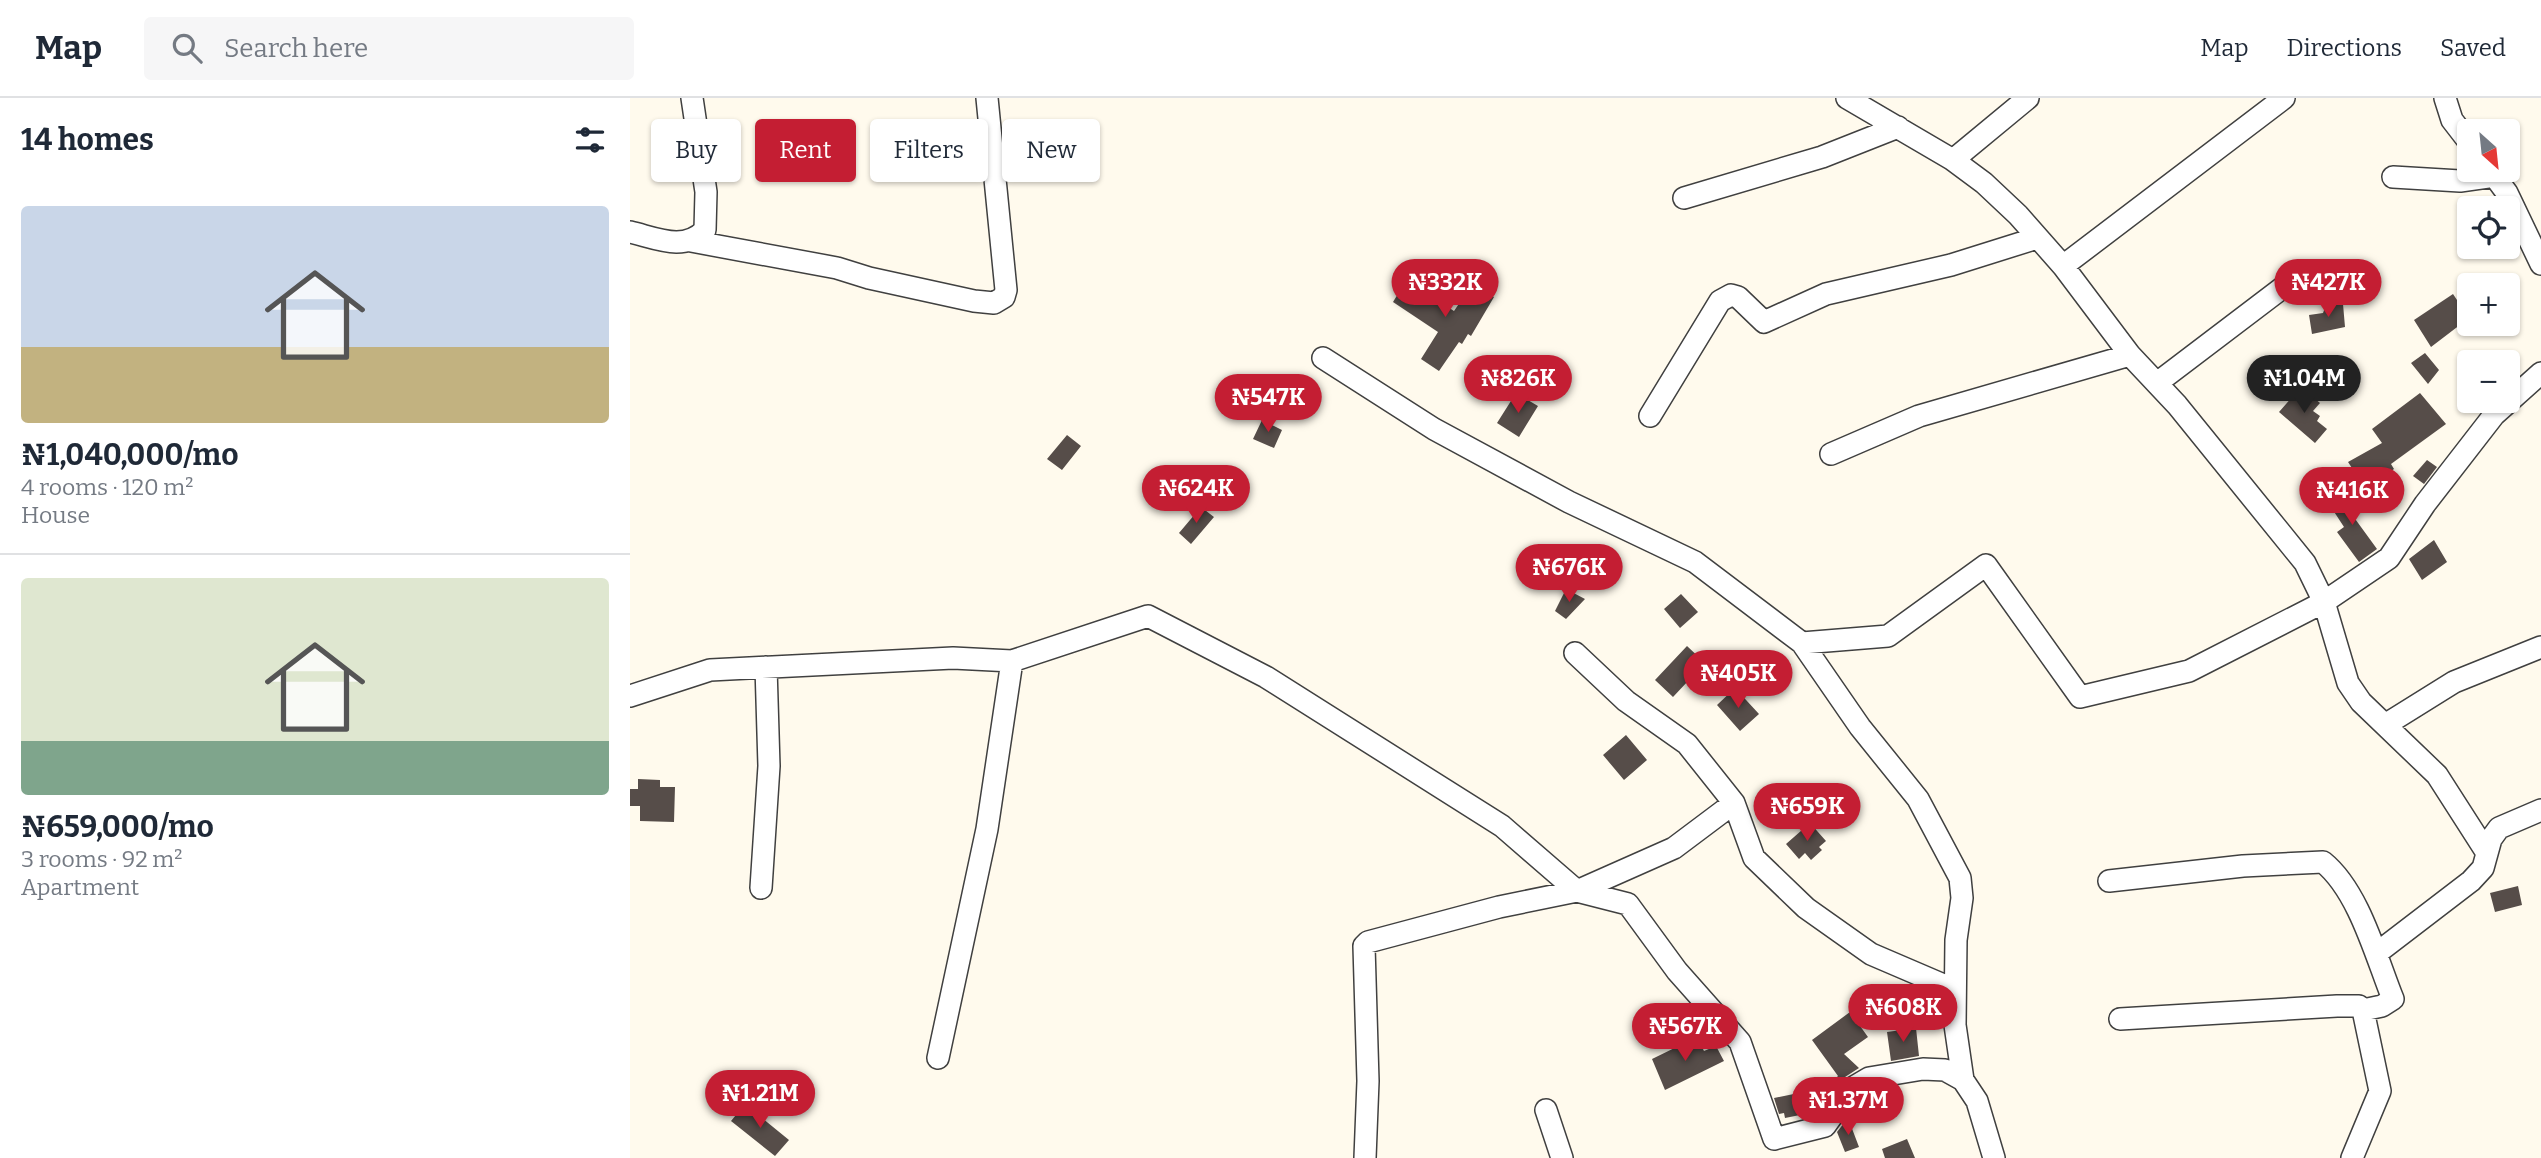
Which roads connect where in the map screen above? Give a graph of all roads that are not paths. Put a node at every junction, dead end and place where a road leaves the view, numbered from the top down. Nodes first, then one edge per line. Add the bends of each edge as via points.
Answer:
1 (692, 98) edge
2 (987, 98) edge
3 (1847, 98) edge
4 (2028, 98) edge
5 (2284, 98) edge
6 (2445, 98) edge
7 (2457, 126) edge
8 (1898, 127) junction
9 (1952, 160) junction
10 (2393, 177) dead end
11 (2457, 181) edge
12 (2499, 182) edge
13 (1684, 198) dead end
14 (630, 232) edge
15 (2037, 238) junction
16 (691, 241) junction
17 (2541, 264) edge
18 (2063, 266) junction
19 (2286, 285) dead end
20 (2130, 355) junction
21 (1323, 358) dead end
22 (2541, 373) edge
23 (2157, 383) junction
24 (1650, 416) dead end
25 (1831, 454) dead end
26 (2324, 602) junction
27 (1802, 643) junction
28 (2541, 647) edge
29 (1575, 653) dead end
30 (1012, 661) junction
31 (766, 667) junction
32 (630, 696) edge
33 (2385, 725) junction
34 (1734, 803) junction
35 (2541, 810) edge
36 (2487, 853) junction
37 (2109, 881) dead end
38 (761, 888) dead end
39 (1577, 891) junction
40 (2377, 953) junction
41 (1955, 990) junction
42 (2363, 1010) junction
43 (2120, 1018) dead end
44 (938, 1058) dead end
45 (1963, 1080) junction
46 (1546, 1110) dead end
47 (1365, 1158) edge
48 (1562, 1158) edge
49 (1994, 1158) edge
50 (2352, 1158) edge

1 - 16 street via 706,192 705,230
2 - 16 street via 1006,290 994,303
3 - 8 street
4 - 9 street
5 - 18 street
6 - 7 street
8 - 9 street
8 - 13 street via 1822,157
9 - 15 street via 2003,200
10 - 11 street
12 - 17 street
14 - 16 street via 684,244
15 - 18 street
15 - 24 street via 1961,262 1826,294 1764,322 1731,295 1720,301
18 - 20 street
19 - 23 street
20 - 23 street
20 - 25 street via 1919,416
21 - 27 street via 1434,429 1569,502 1695,562
22 - 26 street via 2494,415 2389,558
23 - 26 street via 2305,563
26 - 27 street via 2189,671 2080,697 1986,565 1888,636
26 - 33 street via 2348,683
27 - 41 street via 1860,727 1918,799 1959,878 1962,898
28 - 33 street via 2454,682
29 - 34 street via 1626,701 1687,744
30 - 31 street via 953,658
30 - 39 street via 1148,616 1266,677 1502,826
30 - 44 street via 987,829
31 - 32 street via 710,670
31 - 38 street via 769,766
33 - 36 street via 2437,775
34 - 39 street via 1674,848
34 - 41 street via 1754,858 1806,908 1871,954
35 - 36 street via 2500,828
36 - 40 street via 2483,868 2457,895
37 - 40 street via 2243,866 2323,863 2338,874
39 - 45 street via 1628,904 1677,971 1740,1042 1774,1139 1831,1123 1852,1088 1869,1078 1923,1069 1945,1070
39 - 47 street via 1388,935 1364,946
40 - 42 street via 2393,999
41 - 45 street
42 - 43 street via 2337,1006
42 - 50 street via 2380,1091
45 - 49 street via 1977,1101
46 - 48 street

